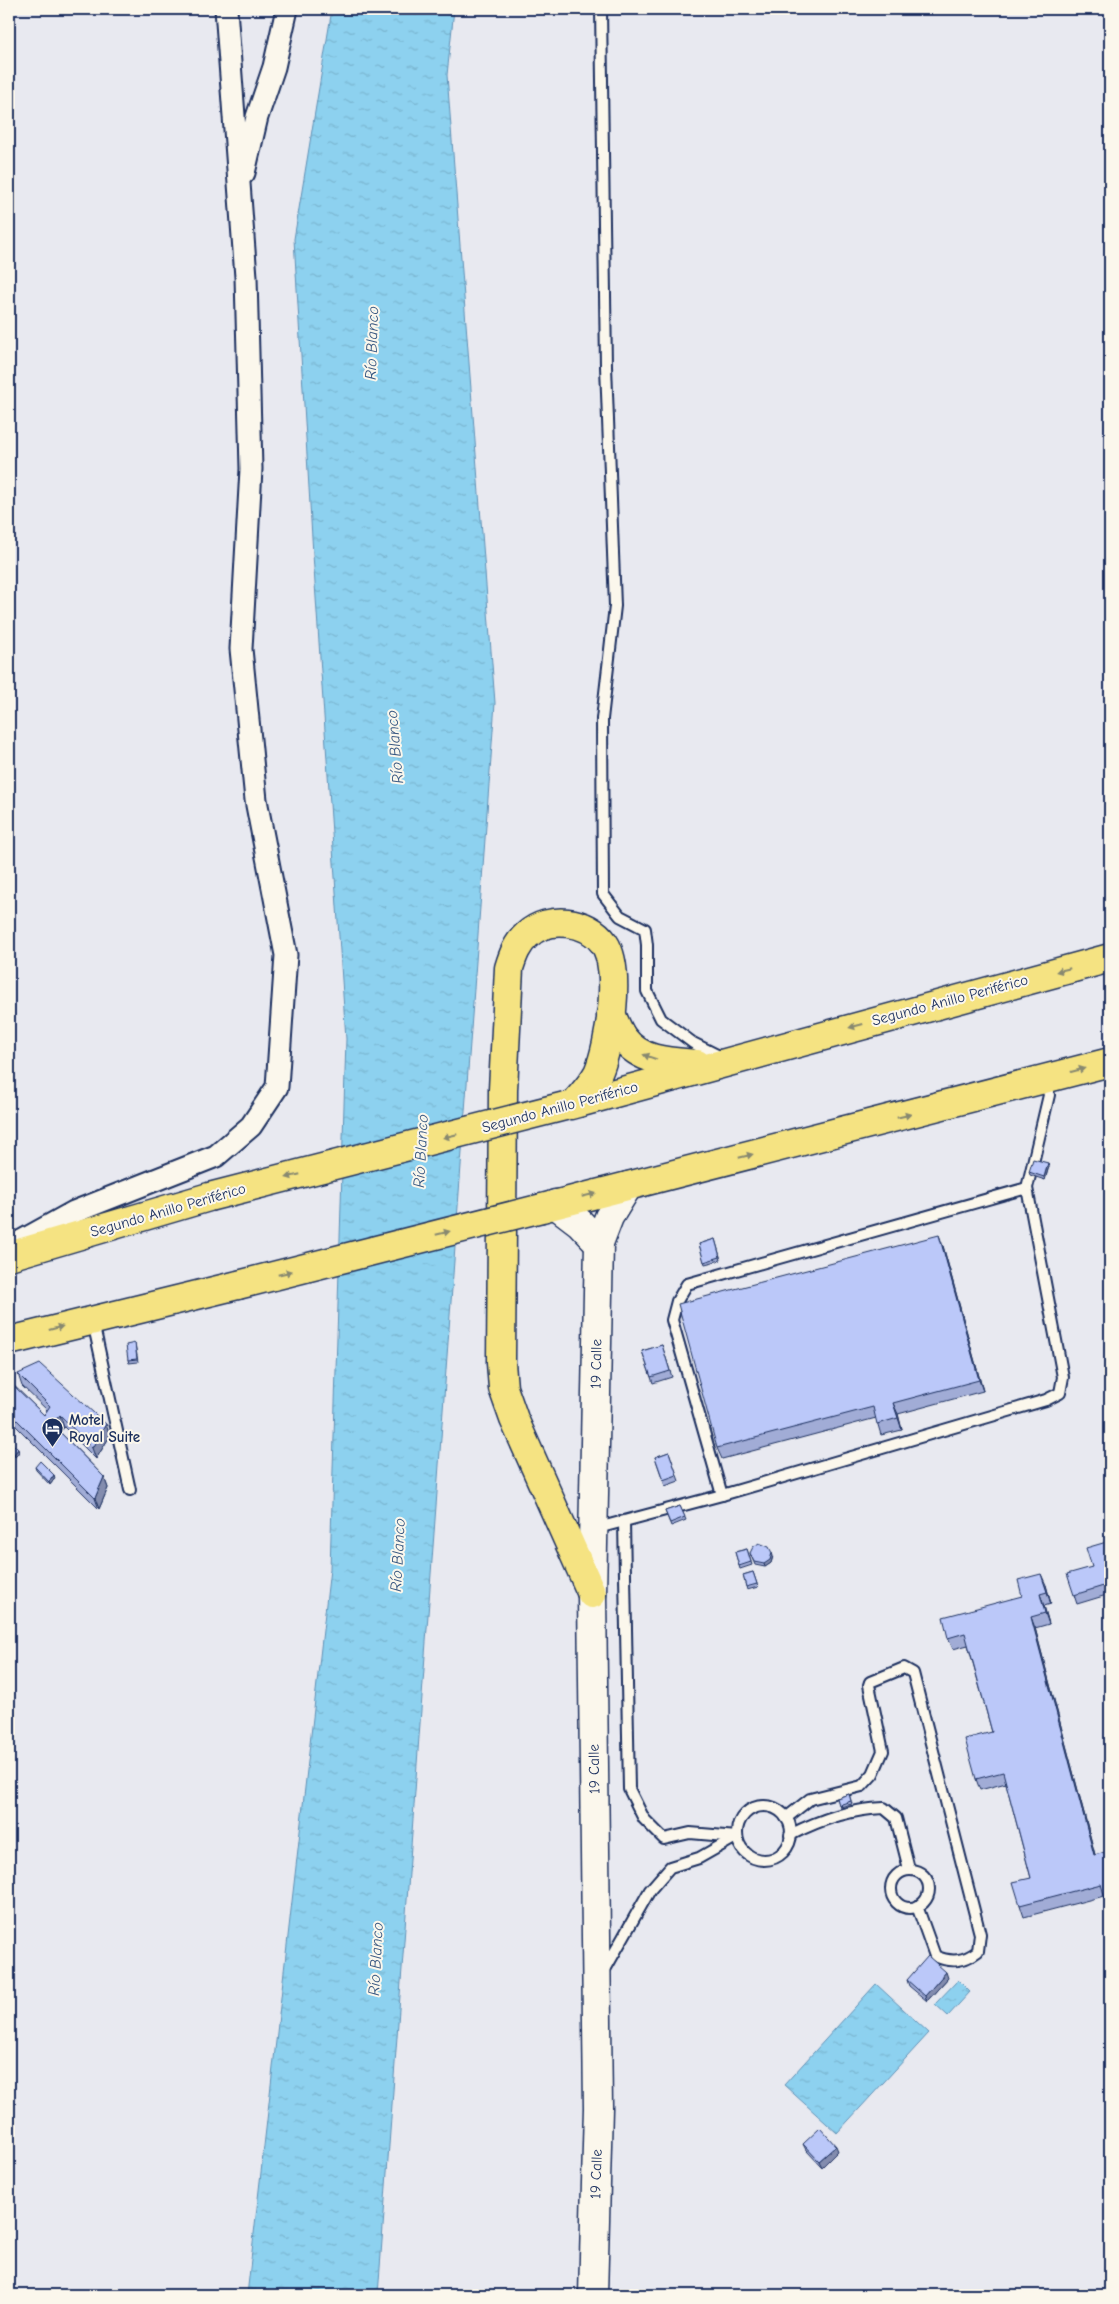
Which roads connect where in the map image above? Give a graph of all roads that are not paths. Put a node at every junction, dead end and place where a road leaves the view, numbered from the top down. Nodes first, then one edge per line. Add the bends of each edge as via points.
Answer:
1 (226, 9) edge
2 (287, 9) edge
3 (601, 9) edge
4 (239, 193) junction
5 (1110, 958) edge
6 (611, 1014) junction
7 (1110, 1062) edge
8 (723, 1063) junction
9 (1044, 1080) junction
10 (570, 1105) junction
11 (628, 1186) junction
12 (1027, 1188) junction
13 (548, 1206) junction
14 (599, 1243) junction
15 (9, 1248) edge
16 (9, 1256) edge
17 (92, 1319) junction
18 (9, 1341) edge
19 (130, 1490) dead end
20 (722, 1495) junction
21 (624, 1522) junction
22 (593, 1530) junction
23 (592, 1594) junction
24 (786, 1818) junction
25 (790, 1835) junction
26 (737, 1837) junction
27 (909, 1869) junction
28 (917, 1906) junction
29 (596, 1986) junction
30 (593, 2295) edge

1 - 4 street
2 - 4 street
3 - 8 lane via 605,356 615,606 602,719 603,894 620,916 644,929 647,944 646,991 661,1018
4 - 15 street via 246,277 251,469 242,649 256,800 286,955 277,1087 251,1126 216,1156 74,1212
5 -> 8 main road, Segundo Anillo Periférico
8 -> 6 main road via 666,1062 646,1056 634,1050 623,1038
6 - 10 main road via 597,1073
6 - 23 main road via 613,965 606,945 596,933 581,925 564,922 546,925 528,934 515,949 507,982 503,1090 503,1388
9 -> 7 main road
8 - 10 main road, Segundo Anillo Periférico
11 -> 9 main road
9 - 12 lane via 1049,1095
10 -> 16 main road, Segundo Anillo Periférico, bridge via 209,1197
13 -> 11 main road
11 - 14 main road, 19 Calle via 609,1217
12 - 20 lane via 1063,1377 1060,1393 1046,1400
12 - 20 lane via 687,1284 677,1301 672,1320
13 - 14 main road via 580,1223
17 -> 13 main road, bridge
14 - 22 main road, 19 Calle
18 -> 17 main road
17 - 19 lane
20 - 21 lane
21 - 22 lane
21 - 26 lane via 629,1789 644,1819 664,1839 690,1833
22 - 23 main road, 19 Calle
23 - 29 main road, 19 Calle
24 - 25 lane
24 - 26 lane via 772,1807 754,1808 740,1819
24 - 28 lane via 810,1799 862,1786 874,1774 883,1751 870,1682 904,1668 910,1670 980,1934 978,1951 968,1958 948,1962 935,1956
25 - 26 lane via 780,1854 766,1859 745,1852
25 - 27 lane via 815,1822 884,1808 896,1818
26 - 29 lane via 698,1858 670,1867 650,1890
27 - 28 lane via 924,1875 929,1882 927,1899
27 - 28 lane via 895,1877 891,1891 897,1903 905,1907
29 - 30 main road, 19 Calle via 598,2108

